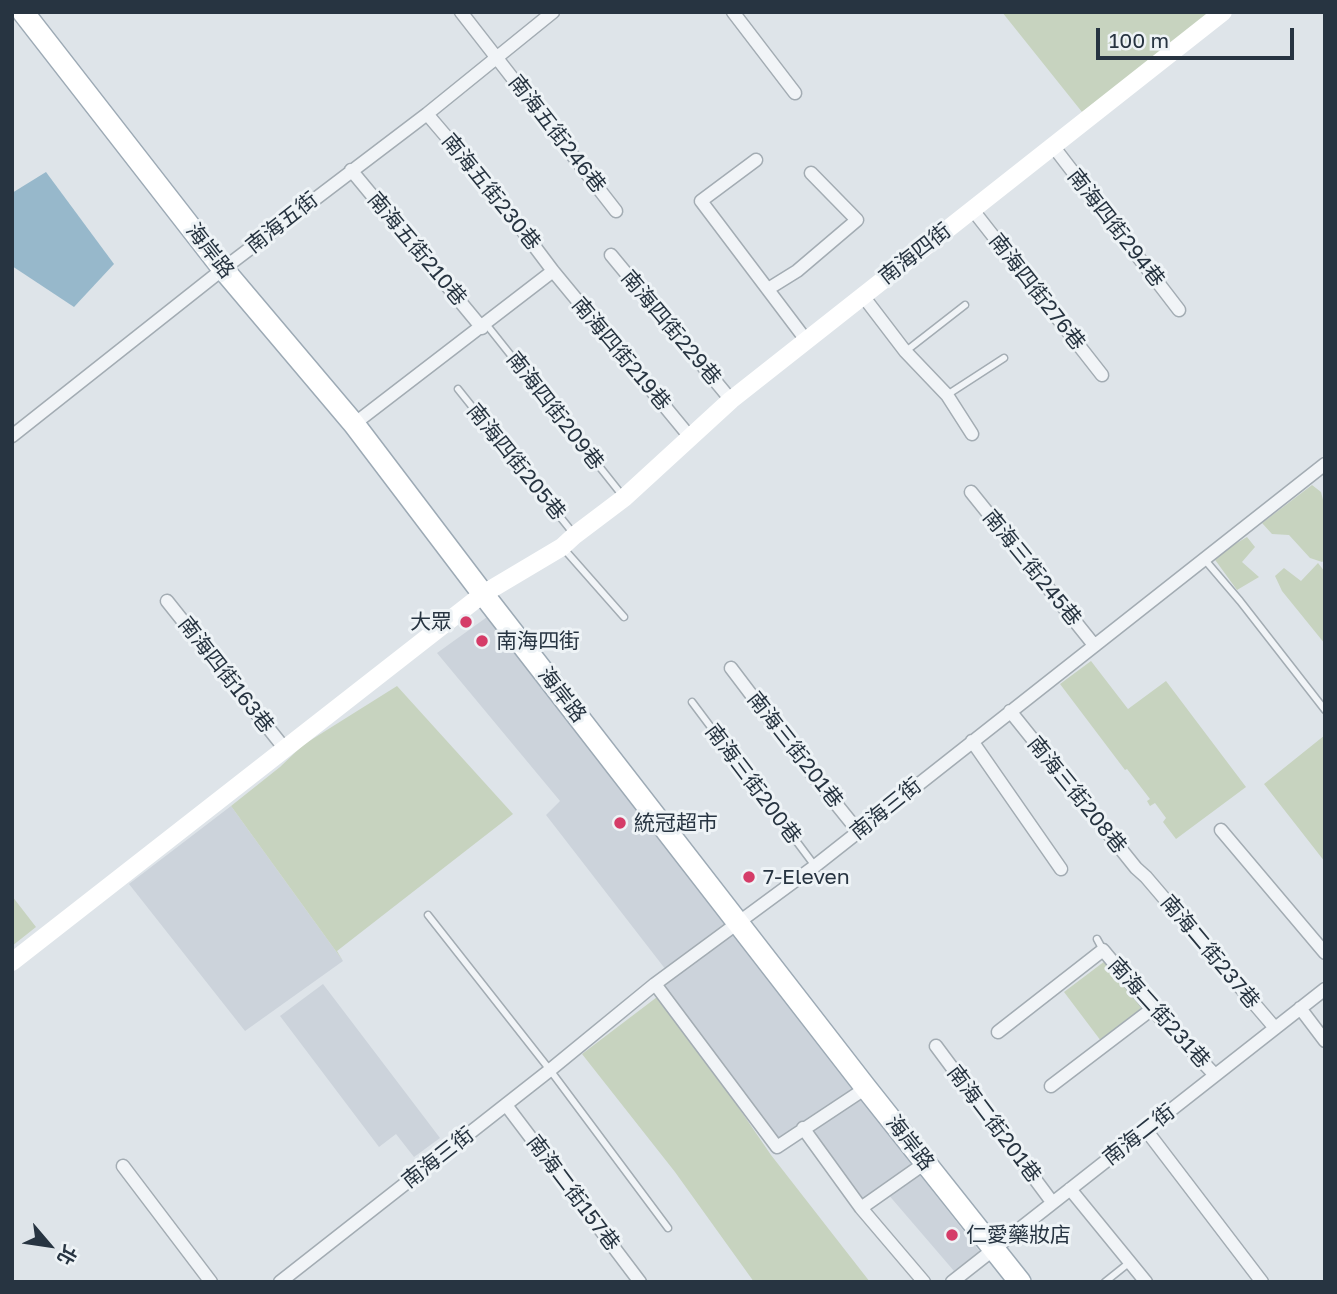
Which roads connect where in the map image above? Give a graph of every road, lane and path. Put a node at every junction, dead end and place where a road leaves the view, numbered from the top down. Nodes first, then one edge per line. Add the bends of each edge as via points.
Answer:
1 (23, 12) edge
2 (461, 12) edge
3 (553, 12) edge
4 (733, 12) edge
5 (1223, 12) edge
6 (498, 58) junction
7 (795, 93) dead end
8 (427, 114) junction
9 (1053, 146) junction
10 (756, 160) dead end
11 (351, 170) junction
12 (811, 173) dead end
13 (972, 209) junction
14 (616, 211) dead end
15 (611, 255) dead end
16 (223, 269) junction
17 (553, 271) junction
18 (768, 289) junction
19 (863, 296) junction
20 (965, 305) dead end
21 (1179, 310) dead end
22 (484, 326) junction
23 (806, 340) junction
24 (905, 351) junction
25 (1004, 358) dead end
26 (1102, 375) dead end
27 (458, 389) dead end
28 (947, 395) junction
29 (731, 400) junction
30 (354, 424) junction
31 (972, 434) dead end
32 (12, 436) edge
33 (690, 437) junction
34 (1325, 464) edge
35 (971, 492) dead end
36 (624, 498) junction
37 (569, 541) junction
38 (1204, 558) junction
39 (483, 594) junction
40 (167, 601) dead end
41 (624, 617) dead end
42 (1094, 645) junction
43 (731, 668) dead end
44 (692, 702) dead end
45 (1325, 710) edge
46 (1010, 711) junction
47 (972, 741) junction
48 (285, 750) junction
49 (1221, 830) dead end
50 (858, 831) junction
51 (815, 866) junction
52 (1061, 869) dead end
53 (1146, 877) joint
54 (428, 915) dead end
55 (739, 923) junction
56 (1325, 953) edge
57 (12, 962) edge
58 (656, 984) junction
59 (1325, 989) edge
60 (1300, 1008) junction
61 (1152, 1009) junction
62 (1275, 1028) junction
63 (999, 1031) dead end
64 (1325, 1041) edge
65 (936, 1046) dead end
66 (550, 1070) junction
67 (1215, 1075) junction
68 (1051, 1086) dead end
69 (866, 1088) junction
70 (506, 1105) junction
71 (803, 1128) junction
72 (1146, 1130) junction
73 (925, 1163) junction
74 (123, 1166) dead end
75 (1070, 1189) junction
76 (1052, 1202) junction
77 (861, 1208) junction
78 (668, 1228) dead end
79 (995, 1249) junction
80 (1130, 1262) junction
81 (211, 1282) edge
82 (280, 1282) edge
83 (640, 1282) edge
84 (924, 1282) edge
85 (952, 1282) edge
86 (1020, 1282) edge
87 (1105, 1282) edge
88 (1146, 1282) edge
89 (1262, 1282) edge

1 - 16 main road, 海岸路
2 - 6 street, 南海五街246巷
3 - 6 street, 南海五街
4 - 7 street
5 - 9 street, 南海四街
6 - 8 street, 南海五街
6 - 14 street, 南海五街246巷
8 - 11 street, 南海五街
8 - 17 street, 南海五街230巷
9 - 13 street, 南海四街
9 - 21 street, 南海四街294巷
10 - 18 street via 701,201
11 - 16 street, 南海五街
11 - 22 street, 南海五街210巷
12 - 18 street via 857,219 797,271
13 - 19 street, 南海四街
13 - 26 street, 南海四街276巷
15 - 29 street, 南海四街229巷
16 - 30 main road, 海岸路
16 - 32 street, 南海五街
17 - 22 street
17 - 33 street, 南海四街219巷
18 - 23 street
19 - 23 street, 南海四街
19 - 24 street
20 - 24 lane
22 - 30 street
22 - 36 lane, 南海四街209巷
23 - 29 street, 南海四街
24 - 28 street
25 - 28 lane
27 - 37 lane, 南海四街205巷
28 - 31 street
29 - 33 street, 南海四街
30 - 39 main road, 海岸路
33 - 36 street, 南海四街
34 - 38 street, 南海三街
35 - 42 street, 南海三街245巷
36 - 37 street, 南海四街
37 - 39 street, 南海四街
37 - 41 lane, 南海四街205巷
38 - 42 street, 南海三街
38 - 45 lane
39 - 48 street, 南海四街
39 - 55 main road, 海岸路
40 - 48 street, 南海四街163巷
42 - 46 street, 南海三街
43 - 50 street, 南海三街201巷
44 - 51 lane, 南海三街200巷
46 - 47 street, 南海三街
46 - 53 street, 南海三街208巷
47 - 50 street, 南海三街
47 - 52 street
48 - 57 street, 南海四街
49 - 56 street
50 - 51 street, 南海三街
51 - 55 street, 南海三街
53 - 62 street, 南海二街237巷
54 - 66 lane
55 - 58 street, 南海三街
55 - 69 main road, 海岸路
58 - 66 street, 南海三街
58 - 71 street via 777,1147
59 - 60 street, 南海二街
60 - 62 street, 南海二街
60 - 64 street
61 - 63 street, 南海二街231巷 via 1100,944
61 - 67 street, 南海二街231巷
61 - 68 street
62 - 67 street, 南海二街
65 - 76 street, 南海二街201巷
66 - 70 street, 南海三街
66 - 78 lane
67 - 72 street, 南海二街
69 - 71 street
69 - 73 main road, 海岸路
70 - 82 street, 南海三街
70 - 83 street, 南海二街157巷
71 - 77 street
72 - 75 street, 南海二街
72 - 89 street
73 - 77 street
73 - 79 main road, 海岸路
74 - 81 street
75 - 76 street, 南海二街
75 - 80 street
76 - 79 street, 南海二街
77 - 84 street
79 - 85 street, 南海二街
79 - 86 main road, 海岸路
80 - 87 lane
80 - 88 street

